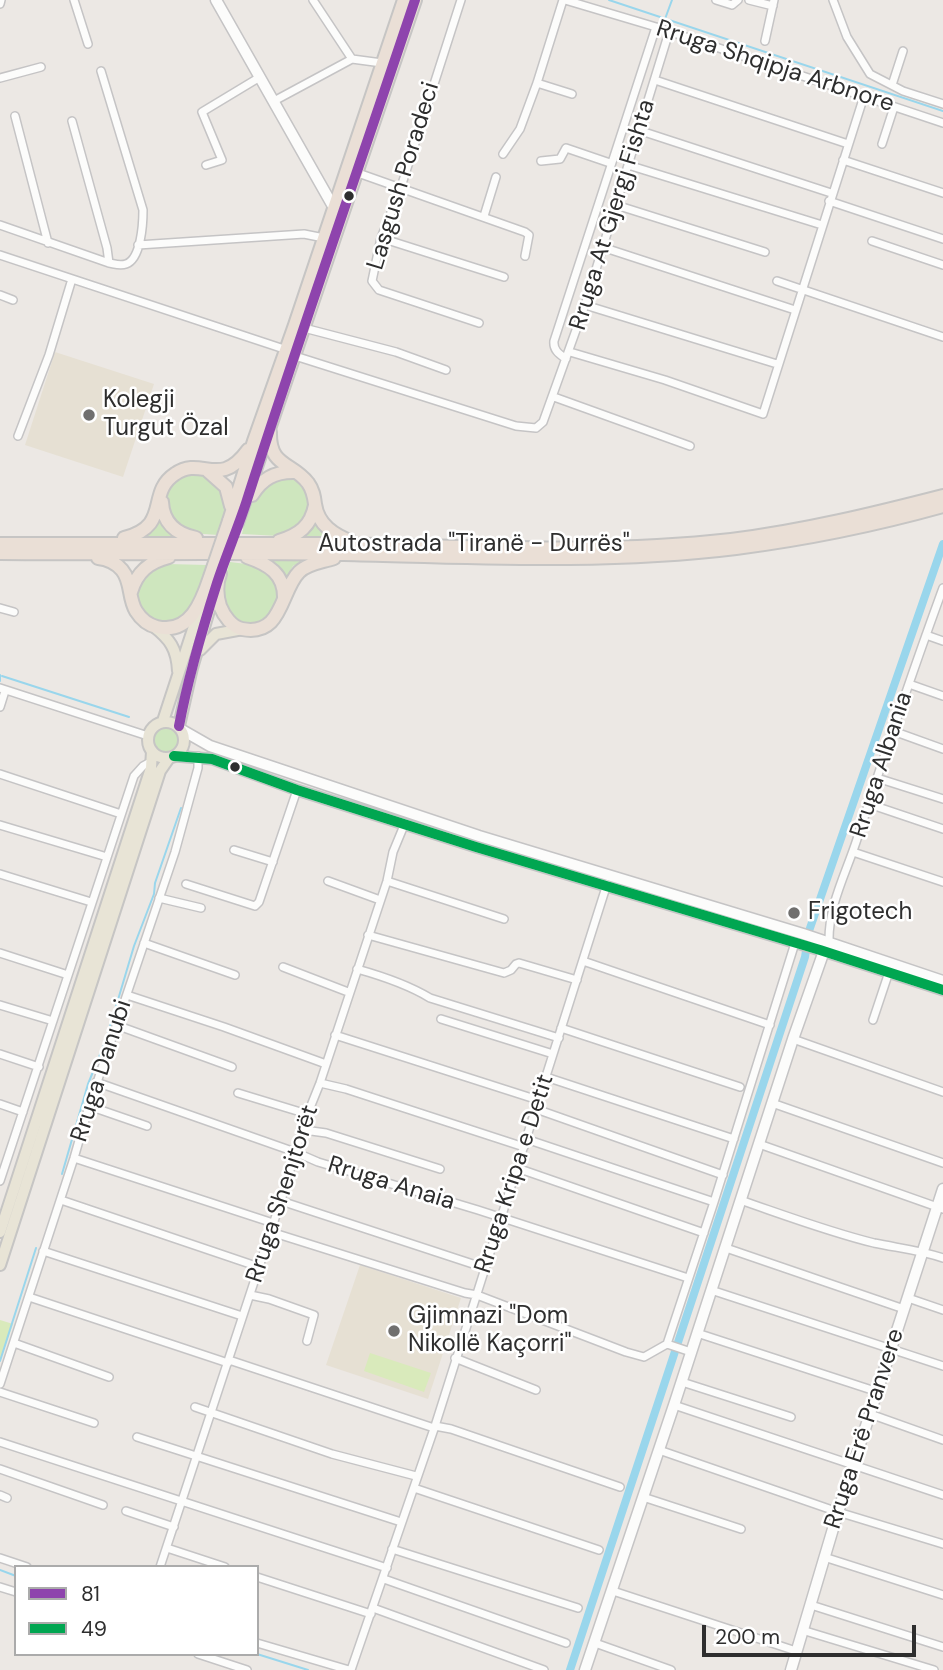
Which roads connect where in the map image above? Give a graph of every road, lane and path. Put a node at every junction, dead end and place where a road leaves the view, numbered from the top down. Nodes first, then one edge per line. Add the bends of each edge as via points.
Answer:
1 (74, 0) edge
2 (216, 0) edge
3 (313, 0) edge
4 (404, 0) edge
5 (415, 0) edge
6 (461, 0) edge
7 (564, 0) edge
8 (716, 0) edge
9 (738, 0) edge
10 (749, 0) edge
11 (833, 0) edge
12 (773, 3) edge
13 (656, 27) junction
14 (669, 32) junction
15 (765, 41) dead end
16 (88, 44) dead end
17 (903, 51) dead end
18 (352, 59) junction
19 (382, 63) junction
20 (41, 67) dead end
21 (101, 71) dead end
22 (260, 77) junction
23 (0, 78) edge
24 (655, 80) junction
25 (537, 83) junction
26 (892, 85) junction
27 (572, 94) dead end
28 (864, 96) junction
29 (274, 100) junction
30 (943, 104) edge
31 (894, 107) junction
32 (15, 116) dead end
33 (72, 121) dead end
34 (943, 123) edge
35 (638, 130) junction
36 (882, 144) dead end
37 (848, 145) junction
38 (503, 154) dead end
39 (843, 160) junction
40 (541, 161) dead end
41 (610, 163) junction
42 (206, 165) dead end
43 (628, 165) junction
44 (358, 173) junction
45 (496, 177) dead end
46 (401, 187) junction
47 (943, 193) edge
48 (830, 197) junction
49 (616, 205) junction
50 (334, 208) junction
51 (484, 216) junction
52 (0, 225) edge
53 (822, 225) junction
54 (324, 238) junction
55 (381, 238) junction
56 (943, 239) edge
57 (872, 241) dead end
58 (48, 243) junction
59 (138, 245) junction
60 (602, 247) junction
61 (765, 253) dead end
62 (0, 255) edge
63 (525, 256) dead end
64 (108, 263) junction
65 (943, 265) edge
66 (504, 277) dead end
67 (72, 279) junction
68 (777, 281) dead end
69 (801, 289) junction
70 (0, 295) edge
71 (13, 300) dead end
72 (585, 305) junction
73 (794, 310) junction
74 (479, 323) dead end
75 (304, 328) junction
76 (943, 337) edge
77 (291, 353) junction
78 (568, 355) junction
79 (777, 364) junction
80 (446, 370) dead end
81 (554, 397) junction
82 (273, 415) junction
83 (18, 436) dead end
84 (254, 441) junction
85 (690, 446) dead end
86 (208, 471) junction
87 (293, 472) junction
88 (162, 491) junction
89 (943, 496) edge
90 (315, 504) junction
91 (943, 506) edge
92 (244, 507) junction
93 (232, 519) junction
94 (217, 542) junction
95 (99, 543) junction
96 (266, 543) junction
97 (0, 544) edge
98 (360, 545) junction
99 (0, 553) edge
100 (226, 553) junction
101 (38, 554) junction
102 (194, 554) junction
103 (345, 554) junction
104 (216, 577) junction
105 (943, 588) edge
106 (205, 592) junction
107 (130, 593) junction
108 (282, 606) junction
109 (0, 608) edge
110 (14, 612) dead end
111 (153, 626) junction
112 (243, 629) junction
113 (926, 635) junction
114 (943, 641) edge
115 (191, 668) junction
116 (178, 677) junction
117 (909, 684) junction
118 (3, 690) edge
119 (943, 695) edge
120 (0, 707) edge
121 (163, 722) junction
122 (180, 728) junction
123 (893, 731) junction
124 (148, 736) junction
125 (943, 749) edge
126 (152, 756) junction
127 (198, 756) junction
128 (172, 757) junction
129 (0, 774) edge
130 (877, 778) junction
131 (297, 790) junction
132 (943, 799) edge
133 (869, 804) junction
134 (121, 814) junction
135 (405, 823) junction
136 (0, 825) edge
137 (943, 829) edge
138 (234, 850) dead end
139 (853, 852) junction
140 (107, 857) junction
141 (273, 862) junction
142 (0, 874) edge
143 (328, 881) dead end
144 (387, 881) junction
145 (608, 881) junction
146 (943, 882) edge
147 (186, 884) dead end
148 (159, 898) junction
149 (380, 900) junction
150 (91, 902) junction
151 (201, 908) dead end
152 (504, 919) dead end
153 (369, 935) junction
154 (799, 940) junction
155 (144, 943) junction
156 (824, 946) junction
157 (0, 953) edge
158 (583, 961) junction
159 (283, 967) dead end
160 (358, 969) junction
161 (888, 972) junction
162 (68, 975) junction
163 (235, 975) dead end
164 (577, 980) junction
165 (943, 981) edge
166 (943, 990) edge
167 (349, 994) junction
168 (127, 995) junction
169 (0, 1005) edge
170 (441, 1019) dead end
171 (873, 1020) dead end
172 (53, 1021) junction
173 (116, 1025) junction
174 (769, 1025) junction
175 (562, 1028) junction
176 (335, 1035) junction
177 (559, 1038) junction
178 (793, 1039) junction
179 (0, 1054) edge
180 (553, 1054) junction
181 (326, 1064) junction
182 (38, 1066) junction
183 (232, 1067) dead end
184 (546, 1077) junction
185 (96, 1082) junction
186 (320, 1083) junction
187 (740, 1087) dead end
188 (943, 1092) edge
189 (238, 1093) dead end
190 (772, 1103) junction
191 (0, 1104) edge
192 (537, 1104) junction
193 (89, 1106) junction
194 (23, 1112) junction
195 (307, 1114) junction
196 (147, 1126) dead end
197 (304, 1130) junction
198 (734, 1139) junction
199 (525, 1143) junction
200 (759, 1144) junction
201 (295, 1152) junction
202 (3, 1158) edge
203 (74, 1158) junction
204 (943, 1163) edge
205 (517, 1168) junction
206 (440, 1169) dead end
207 (723, 1175) junction
208 (0, 1181) edge
209 (943, 1189) edge
210 (61, 1200) junction
211 (740, 1200) junction
212 (281, 1201) junction
213 (715, 1202) junction
214 (940, 1208) edge
215 (501, 1218) junction
216 (272, 1228) junction
217 (0, 1232) edge
218 (704, 1233) junction
219 (726, 1248) junction
220 (43, 1251) junction
221 (923, 1251) junction
222 (943, 1258) edge
223 (0, 1265) edge
224 (259, 1267) junction
225 (485, 1268) junction
226 (688, 1278) junction
227 (711, 1290) junction
228 (250, 1295) junction
229 (477, 1295) junction
230 (29, 1297) junction
231 (908, 1298) junction
232 (904, 1309) junction
233 (943, 1310) edge
234 (242, 1316) junction
235 (697, 1333) junction
236 (307, 1341) dead end
237 (14, 1343) junction
238 (669, 1345) junction
239 (686, 1350) junction
240 (891, 1350) junction
241 (455, 1358) junction
242 (228, 1361) junction
243 (943, 1366) edge
244 (109, 1377) dead end
245 (682, 1382) junction
246 (0, 1384) edge
247 (536, 1390) dead end
248 (0, 1392) edge
249 (877, 1392) junction
250 (674, 1405) junction
251 (195, 1407) dead end
252 (212, 1412) junction
253 (870, 1414) junction
254 (791, 1417) dead end
255 (93, 1423) dead end
256 (434, 1427) junction
257 (137, 1437) dead end
258 (943, 1440) edge
259 (0, 1442) edge
260 (659, 1450) junction
261 (197, 1458) junction
262 (855, 1466) junction
263 (0, 1469) edge
264 (416, 1476) junction
265 (620, 1487) dead end
266 (414, 1488) junction
267 (943, 1495) edge
268 (643, 1497) junction
269 (182, 1503) junction
270 (103, 1505) dead end
271 (126, 1511) dead end
272 (838, 1512) junction
273 (401, 1522) junction
274 (174, 1527) junction
275 (741, 1529) dead end
276 (943, 1545) edge
277 (167, 1548) junction
278 (392, 1549) junction
279 (599, 1550) dead end
280 (824, 1557) junction
281 (0, 1558) edge
282 (21, 1565) edge
283 (161, 1565) edge
284 (219, 1565) edge
285 (387, 1568) junction
286 (259, 1578) edge
287 (384, 1579) junction
288 (613, 1591) junction
289 (943, 1595) edge
290 (811, 1605) junction
291 (578, 1608) dead end
292 (372, 1611) junction
293 (802, 1630) junction
294 (566, 1643) dead end
295 (595, 1643) junction
296 (259, 1644) edge
297 (943, 1647) edge
298 (796, 1651) junction
299 (204, 1656) edge
300 (247, 1670) edge
301 (350, 1670) edge
302 (544, 1670) edge
303 (585, 1670) edge
304 (671, 1670) edge
305 (790, 1670) edge
306 (934, 1670) edge

1 - 16 street
2 - 22 street
3 - 18 street
4 - 19 highway
5 - 44 highway
6 - 46 street, Lasgush Poradeci
7 - 13 street, Rruga Shqipja Arbnore
7 - 25 street
8 - 9 street via 732,5
10 - 12 street
11 - 26 street via 847,37 870,74
12 - 15 street
13 - 14 street, Rruga Shqipja Arbnore
13 - 41 street
14 - 24 street, Rruga At Gjergj Fishta
14 - 28 street, Rruga Shqipja Arbnore
17 - 26 street
18 - 19 street
18 - 29 street
19 - 50 highway
20 - 23 street
21 - 59 street via 143,210
22 - 29 street
22 - 42 street via 202,112 222,160
24 - 35 street, Rruga At Gjergj Fishta
24 - 37 street
25 - 27 street
25 - 38 street via 520,129
26 - 30 street
28 - 31 street, Rruga Shqipja Arbnore
28 - 37 street
29 - 50 street
31 - 34 street, Rruga Shqipja Arbnore
31 - 36 street
32 - 58 street
33 - 64 street
35 - 43 street, Rruga At Gjergj Fishta
35 - 48 street
37 - 39 street
39 - 47 street
39 - 48 street
40 - 41 street via 560,159 566,148
41 - 78 street via 554,341 554,346
43 - 49 street, Rruga At Gjergj Fishta
43 - 53 street
44 - 46 street
44 - 75 highway
45 - 51 street
46 - 51 street
46 - 55 street, Lasgush Poradeci
48 - 53 street
48 - 56 street
49 - 60 street, Rruga At Gjergj Fishta
49 - 61 street
50 - 54 highway
51 - 63 street via 529,234
52 - 58 street
53 - 69 street
54 - 59 street via 304,234
54 - 77 highway
55 - 66 street
55 - 74 street, Lasgush Poradeci via 373,285
57 - 65 street
58 - 64 street
59 - 64 street via 130,263
60 - 72 street, Rruga At Gjergj Fishta
60 - 73 street
62 - 67 street, Rruga At Gjergj Fishta
67 - 77 street, Rruga At Gjergj Fishta
67 - 83 street
68 - 69 street
69 - 73 street
69 - 76 street
70 - 71 street
72 - 78 street, Rruga At Gjergj Fishta
72 - 79 street
73 - 79 street
75 - 77 highway
75 - 80 street
77 - 81 street, Rruga At Gjergj Fishta via 527,429 543,422
77 - 82 highway
77 - 84 highway
78 - 79 street via 665,380 763,414
78 - 81 street, Rruga At Gjergj Fishta
81 - 85 street
82 - 87 highway via 273,452
82 - 92 highway
84 - 86 highway via 235,465
84 - 93 highway
86 - 88 highway via 179,471
86 - 93 highway via 226,487
87 - 90 highway via 311,486
87 - 92 highway via 264,480
88 - 94 highway via 163,511 172,527
88 - 95 highway via 146,529
89 - 98 highway, Autostrada "Tiranë - Durrës" via 834,523 713,541 586,548
90 - 96 highway via 301,531
90 - 98 highway via 330,531
91 - 103 highway, Autostrada "Tiranë - Durrës" via 801,539 672,554
92 - 93 highway
93 - 104 highway
94 - 95 highway, Autostrada "Tiranë - Durrës"
94 - 96 highway, Autostrada "Tiranë - Durrës"
95 - 97 highway, Autostrada "Tiranë - Durrës"
96 - 98 highway, Autostrada "Tiranë - Durrës"
99 - 101 highway, Autostrada "Tiranë - Durrës"
100 - 102 highway, Autostrada "Tiranë - Durrës"
100 - 103 highway, Autostrada "Tiranë - Durrës"
100 - 108 highway via 275,570 284,589
101 - 102 highway, Autostrada "Tiranë - Durrës"
101 - 107 highway via 109,561 125,574
102 - 107 highway via 147,566
103 - 108 highway via 301,571
104 - 106 highway
104 - 112 highway via 222,611
104 - 115 main road
105 - 113 street, Rruga Albania
106 - 111 highway via 183,624
106 - 116 main road
107 - 111 highway via 137,613
108 - 112 highway via 266,625
109 - 110 street
111 - 116 main road via 174,648
112 - 115 main road via 212,636
113 - 114 street
113 - 117 street, Rruga Albania
115 - 122 main road
116 - 121 main road
117 - 119 street
117 - 123 street, Rruga Albania
118 - 120 street
118 - 124 street
121 - 122 main road
121 - 124 main road
122 - 128 main road via 184,744
122 - 145 street via 222,750
123 - 125 street
123 - 130 street, Rruga Albania
124 - 126 main road
126 - 128 main road
126 - 134 street via 136,773
126 - 217 main road
127 - 128 street
127 - 131 street
127 - 148 street, Rruga Danubi
128 - 223 main road via 160,771
129 - 134 street
130 - 132 street
130 - 133 street, Rruga Albania
131 - 135 street
131 - 141 street
133 - 137 street
133 - 139 street, Rruga Albania
134 - 140 street
135 - 144 street, Rruga Shenjtorët
135 - 145 street
136 - 140 street
138 - 141 street
139 - 146 street
139 - 156 street, Rruga Albania via 834,898
140 - 150 street
141 - 147 street via 256,906
142 - 150 street
143 - 149 street
144 - 149 street, Rruga Shenjtorët
144 - 152 street
145 - 154 street
145 - 158 street, Rruga Kripa e Detit
148 - 151 street
148 - 155 street, Rruga Danubi
149 - 153 street, Rruga Shenjtorët
150 - 162 street
153 - 160 street, Rruga Shenjtorët
153 - 164 street via 501,972 509,972 519,963
154 - 156 street
154 - 174 street
155 - 163 street
155 - 168 street, Rruga Danubi
156 - 161 street
156 - 165 street
156 - 178 street
157 - 162 street
158 - 164 street, Rruga Kripa e Detit
158 - 174 street
159 - 167 street
160 - 167 street, Rruga Shenjtorët
160 - 177 street via 430,998
161 - 166 street
161 - 171 street
162 - 172 street
164 - 175 street, Rruga Kripa e Detit
167 - 176 street, Rruga Shenjtorët
168 - 173 street, Rruga Danubi
168 - 181 street
169 - 172 street
170 - 180 street
172 - 182 street
173 - 183 street
173 - 185 street, Rruga Danubi
174 - 198 street
175 - 177 street, Rruga Kripa e Detit
175 - 187 street
176 - 181 street, Rruga Shenjtorët
176 - 192 street
177 - 180 street, Rruga Kripa e Detit
178 - 188 street
178 - 190 street
179 - 182 street
180 - 184 street, Rruga Kripa e Detit
181 - 186 street, Rruga Shenjtorët
182 - 194 street
184 - 192 street, Rruga Kripa e Detit
184 - 198 street
185 - 193 street, Rruga Danubi
185 - 201 street, Rruga Anaia
186 - 195 street, Rruga Shenjtorët
186 - 199 street
189 - 195 street
190 - 200 street
190 - 204 street
191 - 194 street
192 - 199 street, Rruga Kripa e Detit
192 - 207 street
193 - 196 street
193 - 203 street, Rruga Danubi
194 - 202 street
195 - 197 street, Rruga Shenjtorët
197 - 201 street, Rruga Shenjtorët
197 - 206 street
198 - 207 street
199 - 205 street, Rruga Kripa e Detit
199 - 213 street
200 - 211 street
200 - 214 street
201 - 212 street, Rruga Shenjtorët
201 - 215 street, Rruga Anaia
202 - 208 street
203 - 210 street, Rruga Danubi
203 - 216 street
205 - 215 street, Rruga Kripa e Detit
205 - 218 street
207 - 213 street
209 - 214 street, Rruga Erë Pranvere
210 - 220 street, Rruga Danubi
210 - 224 street
211 - 219 street
211 - 221 street via 875,1243
212 - 216 street, Rruga Shenjtorët
212 - 225 street
213 - 218 street
214 - 221 street, Rruga Erë Pranvere
215 - 225 street, Rruga Kripa e Detit
215 - 226 street, Rruga Anaia
216 - 224 street, Rruga Shenjtorët
216 - 229 street
218 - 226 street
219 - 227 street
219 - 232 street
220 - 230 street, Rruga Danubi
220 - 234 street
221 - 222 street
221 - 231 street, Rruga Erë Pranvere
224 - 228 street, Rruga Shenjtorët
225 - 229 street, Rruga Kripa e Detit
226 - 238 street
227 - 235 street
227 - 240 street
228 - 234 street, Rruga Shenjtorët
228 - 236 street via 314,1315
229 - 238 street via 644,1357
229 - 241 street, Rruga Kripa e Detit
230 - 237 street, Rruga Danubi
230 - 242 street
231 - 232 street, Rruga Erë Pranvere
231 - 233 street
232 - 240 street, Rruga Erë Pranvere
234 - 242 street, Rruga Shenjtorët
235 - 239 street
235 - 249 street
237 - 244 street
237 - 246 street, Rruga Danubi
238 - 239 street
239 - 245 street
240 - 243 street
240 - 249 street, Rruga Erë Pranvere
241 - 247 street
241 - 256 street, Rruga Kripa e Detit
242 - 252 street, Rruga Shenjtorët
242 - 256 street
245 - 250 street
245 - 254 street
248 - 255 street
249 - 253 street, Rruga Erë Pranvere
250 - 260 street
250 - 262 street
251 - 252 street
252 - 261 street, Rruga Shenjtorët
252 - 264 street via 332,1454
253 - 258 street
253 - 262 street, Rruga Erë Pranvere
256 - 264 street, Rruga Kripa e Detit
256 - 265 street
257 - 261 street
259 - 269 street
260 - 268 street
260 - 272 street
261 - 269 street, Rruga Shenjtorët
261 - 273 street
262 - 267 street
262 - 272 street, Rruga Erë Pranvere
263 - 270 street
264 - 266 street, Rruga Kripa e Detit
266 - 273 street, Rruga Kripa e Detit
266 - 279 street
268 - 275 street
268 - 288 street
269 - 274 street, Rruga Shenjtorët
269 - 285 street
271 - 274 street
272 - 276 street
272 - 280 street, Rruga Erë Pranvere
273 - 278 street, Rruga Kripa e Detit
274 - 277 street, Rruga Shenjtorët
277 - 283 street, Rruga Shenjtorët
277 - 284 street
278 - 285 street, Rruga Kripa e Detit
278 - 291 street
280 - 289 street
280 - 290 street, Rruga Erë Pranvere
281 - 282 street
285 - 287 street, Rruga Kripa e Detit
286 - 292 street
287 - 292 street, Rruga Kripa e Detit
287 - 294 street
288 - 295 street
288 - 298 street
290 - 293 street, Rruga Erë Pranvere
290 - 297 street
292 - 301 street, Rruga Kripa e Detit
292 - 302 street
293 - 298 street, Rruga Erë Pranvere
293 - 306 street
295 - 303 street
295 - 304 street
296 - 301 street
298 - 305 street, Rruga Erë Pranvere
299 - 300 street

